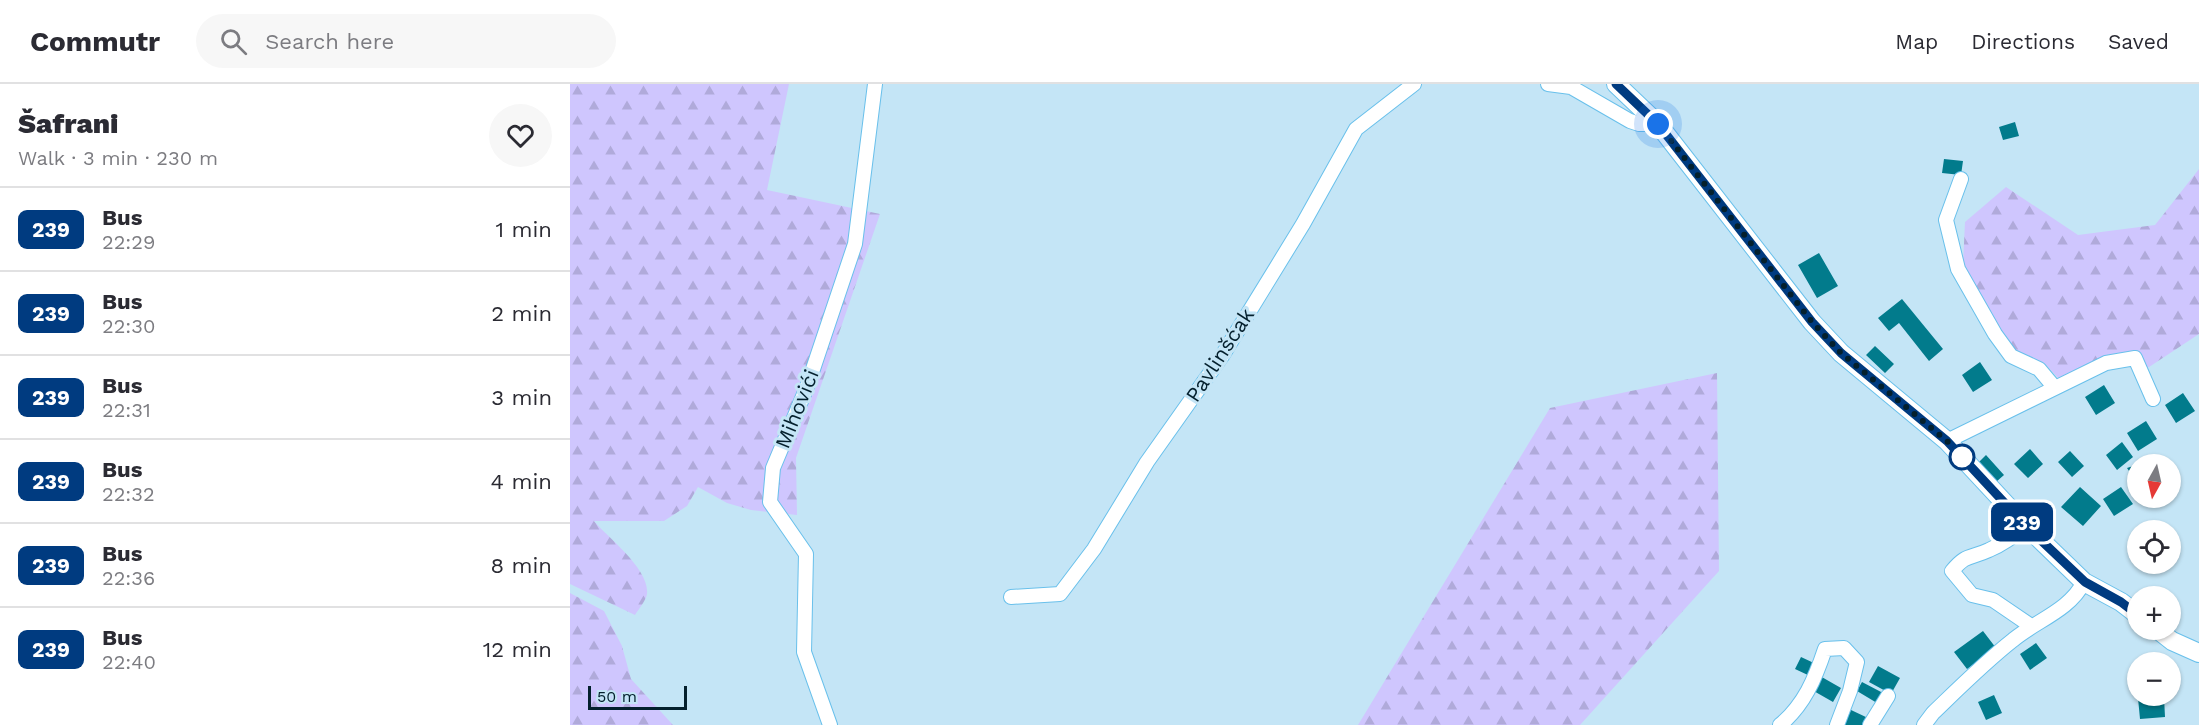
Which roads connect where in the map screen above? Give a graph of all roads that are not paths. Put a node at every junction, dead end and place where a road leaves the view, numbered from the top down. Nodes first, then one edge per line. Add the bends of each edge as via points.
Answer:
1 (875, 84) edge
2 (1414, 84) edge
3 (1548, 84) edge
4 (1616, 84) edge
5 (1658, 124) junction
6 (1961, 179) dead end
7 (2055, 388) junction
8 (2153, 399) dead end
9 (1947, 441) junction
10 (2026, 526) junction
11 (2085, 582) junction
12 (1011, 597) dead end
13 (2127, 607) edge
14 (2031, 626) junction
15 (2171, 640) edge
16 (2199, 652) edge
17 (1888, 696) dead end
18 (830, 725) edge
19 (1780, 725) edge
20 (1837, 725) edge
21 (1870, 725) edge
22 (1924, 725) edge

1 - 18 street, Mihovići via 855,243 807,387 773,468 770,502 806,554 804,652
2 - 12 street, Pavlinšćak via 1356,129 1304,224 1222,356 1060,594
3 - 5 street via 1571,87 1630,121
4 - 5 street
5 - 9 street via 1812,322 1841,353
6 - 7 street via 1946,220 1958,269 2011,356 2039,369
7 - 8 street via 2106,363 2135,358
7 - 9 street
9 - 10 street
10 - 11 street
10 - 14 street via 2002,544 1963,558 1952,571 1972,595 1993,600
11 - 13 street
11 - 14 street via 2077,596 2060,611
14 - 22 street via 1933,712
15 - 16 street
17 - 21 street
19 - 20 street via 1804,699 1825,650 1844,648 1857,662

